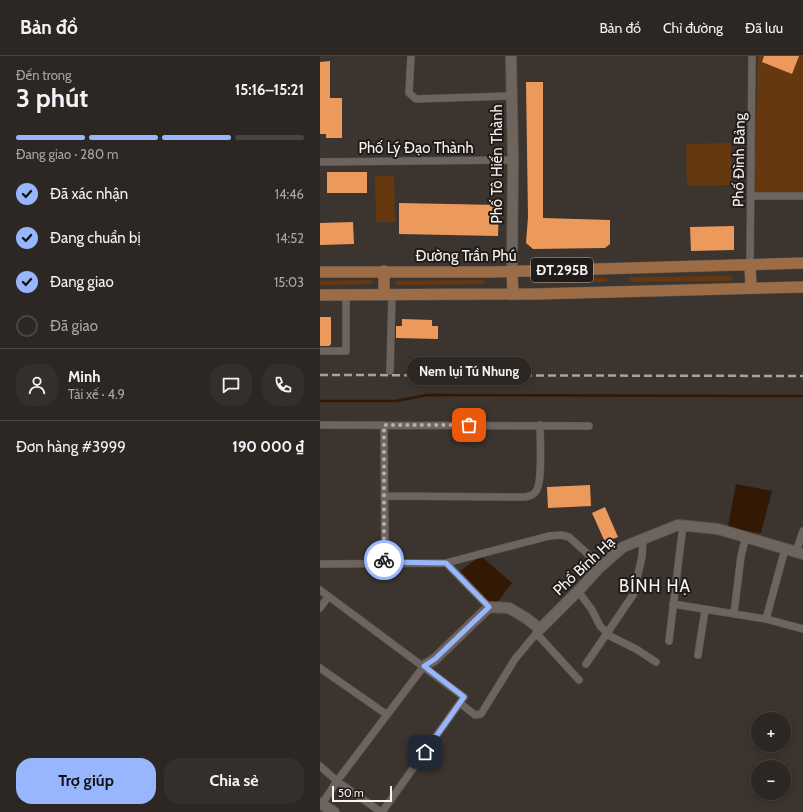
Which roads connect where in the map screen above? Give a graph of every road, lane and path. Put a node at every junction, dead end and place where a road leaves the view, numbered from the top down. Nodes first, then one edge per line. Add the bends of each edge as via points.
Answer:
1 (411, 56) edge
2 (511, 56) edge
3 (752, 56) edge
4 (512, 96) junction
5 (513, 160) junction
6 (320, 162) edge
7 (752, 196) junction
8 (803, 196) edge
9 (803, 263) edge
10 (750, 264) junction
11 (384, 271) junction
12 (512, 271) junction
13 (320, 272) edge
14 (803, 287) edge
15 (751, 288) junction
16 (388, 294) junction
17 (513, 294) junction
18 (320, 295) edge
19 (346, 295) junction
20 (320, 351) edge
21 (390, 371) dead end
22 (320, 425) edge
23 (384, 425) junction
24 (540, 425) junction
25 (589, 426) dead end
26 (384, 496) junction
27 (683, 525) junction
28 (803, 531) edge
29 (643, 538) junction
30 (746, 538) junction
31 (785, 550) junction
32 (800, 553) edge
33 (384, 562) junction
34 (446, 563) junction
35 (320, 564) edge
36 (601, 566) junction
37 (320, 590) edge
38 (578, 591) junction
39 (328, 597) junction
40 (673, 604) junction
41 (489, 607) junction
42 (320, 608) edge
43 (705, 610) junction
44 (734, 613) junction
45 (766, 619) junction
46 (803, 629) edge
47 (538, 631) junction
48 (607, 633) junction
49 (669, 641) dead end
50 (698, 655) dead end
51 (656, 662) dead end
52 (586, 664) dead end
53 (424, 666) junction
54 (320, 668) edge
55 (579, 680) dead end
56 (460, 703) junction
57 (386, 714) junction
58 (320, 766) edge
59 (336, 781) junction
60 (321, 803) edge
61 (334, 812) edge
62 (381, 812) edge

1 - 4 street via 410,93 416,99
2 - 4 street, Phố Tô Hiến Thành
3 - 7 street, Phố Đình Bảng
4 - 5 street, Phố Tô Hiến Thành
5 - 6 street, Phố Lý Đạo Thành
5 - 12 street, Phố Tô Hiến Thành
7 - 8 street
7 - 10 street, Phố Đình Bảng
9 - 10 main road, Đường Trần Phú / ĐT.295B
10 - 12 main road, Đường Trần Phú / ĐT.295B
10 - 15 main road
11 - 12 main road, Đường Trần Phú / ĐT.295B
11 - 13 main road, Đường Trần Phú / ĐT.295B
11 - 16 main road
12 - 17 main road
14 - 15 main road, ĐT.295B
15 - 17 main road, ĐT.295B
16 - 17 main road, ĐT.295B
16 - 19 main road, ĐT.295B
16 - 21 street
18 - 19 main road, ĐT.295B
19 - 20 street via 346,351
22 - 23 street
23 - 24 street
23 - 26 street
24 - 25 street
24 - 26 street via 540,481 537,491 531,496
26 - 33 street
27 - 29 street, Phố Bính Hạ
27 - 30 street, Phố Bính Hạ via 718,529
27 - 40 street
28 - 32 street
29 - 36 street, Phố Bính Hạ via 623,547
29 - 48 street via 642,557 633,595
30 - 31 street, Phố Bính Hạ
30 - 44 street via 741,556
31 - 32 street, Phố Bính Hạ
31 - 45 street
33 - 34 street
33 - 35 street
34 - 36 street via 561,535 569,537
34 - 41 street
36 - 38 street, Phố Bính Hạ
37 - 39 street
38 - 47 street, Phố Bính Hạ
38 - 48 street
39 - 42 street
39 - 53 street
40 - 43 street
40 - 49 street
41 - 47 street via 509,608 526,618
41 - 53 street via 435,659
43 - 44 street
43 - 50 street
44 - 45 street
45 - 46 street
47 - 55 street
47 - 56 street via 515,659 480,715 475,715
48 - 51 street
48 - 52 street
53 - 56 street via 464,697
53 - 57 street
54 - 57 street
56 - 62 street
57 - 59 street
58 - 59 street
59 - 60 street
59 - 62 street
60 - 61 street

